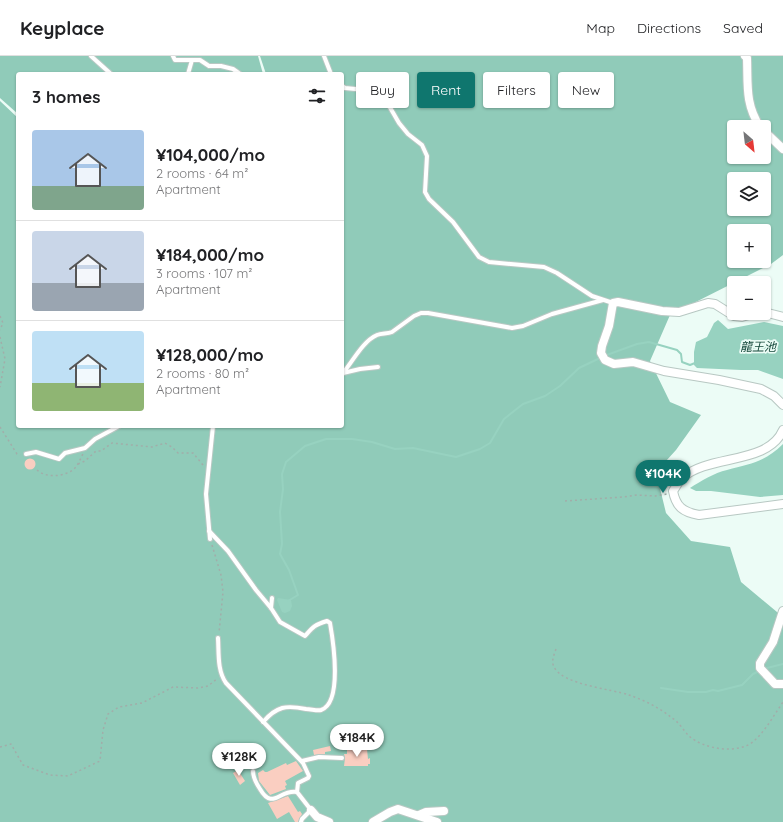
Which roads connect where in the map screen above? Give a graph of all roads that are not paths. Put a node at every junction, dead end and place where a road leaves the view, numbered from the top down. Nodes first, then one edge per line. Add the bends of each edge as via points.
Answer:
1 (91, 56) edge
2 (173, 56) edge
3 (324, 56) edge
4 (747, 57) edge
5 (192, 60) junction
6 (108, 72) edge
7 (189, 72) edge
8 (236, 72) edge
9 (330, 72) edge
10 (344, 87) edge
11 (756, 120) edge
12 (771, 137) edge
13 (783, 149) edge
14 (604, 300) junction
15 (613, 303) junction
16 (727, 312) edge
17 (771, 314) edge
18 (783, 317) edge
19 (378, 367) dead end
20 (344, 372) edge
21 (344, 373) edge
22 (783, 405) edge
23 (115, 428) edge
24 (213, 428) edge
25 (783, 430) edge
26 (26, 454) road end
27 (783, 504) edge
28 (209, 531) junction
29 (210, 539) road end
30 (272, 598) dead end
31 (271, 608) junction
32 (783, 611) edge
33 (218, 638) road end
34 (783, 684) edge
35 (263, 722) junction
36 (342, 758) dead end
37 (302, 761) junction
38 (253, 771) dead end
39 (296, 792) junction
40 (311, 810) junction
41 (444, 811) dead end
42 (418, 815) junction
43 (301, 822) edge
44 (329, 822) edge
45 (373, 822) edge
46 (437, 822) edge

1 - 6 lane
2 - 5 lane via 176,60
3 - 9 lane
4 - 11 street via 748,101
5 - 7 lane
5 - 8 lane via 200,60 209,66 216,65
10 - 14 lane via 366,90 378,95 388,104 408,134 422,144 427,156 425,192 453,222 480,258 489,262 544,267 592,296
12 - 13 street
14 - 15 lane
14 - 20 lane via 512,328 428,312 421,313 392,332 371,339
15 - 16 street via 679,312 708,303
15 - 22 street via 601,353 605,360 614,364 633,362 664,371 761,389
17 - 18 street
19 - 21 lane
23 - 26 lane via 94,439 85,448 65,454 59,459 36,452
24 - 28 lane via 206,494
25 - 27 street via 773,443 759,452 708,464 693,471 682,479 673,491 674,499 681,509 699,515
28 - 29 lane
28 - 31 lane via 228,551
30 - 31 lane
31 - 35 lane via 280,622 305,636 316,625 327,621 330,623 334,643 335,688 331,700 320,710 282,707 271,712
32 - 34 street via 773,642 760,663 760,668 770,680 775,684
33 - 35 lane via 222,676
35 - 37 lane
36 - 37 lane via 320,757
37 - 39 lane via 309,776 298,783
38 - 39 lane via 254,779 269,800 289,791
39 - 40 lane
40 - 43 lane
40 - 44 street via 317,817
41 - 42 street
42 - 45 street via 398,809
42 - 46 street

